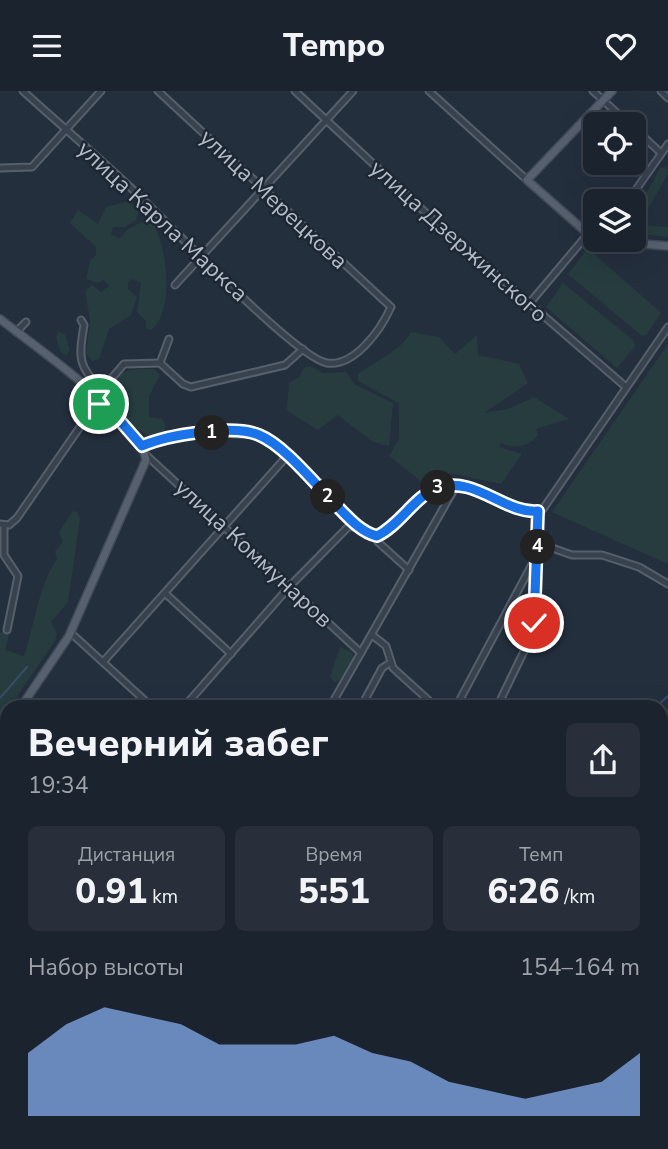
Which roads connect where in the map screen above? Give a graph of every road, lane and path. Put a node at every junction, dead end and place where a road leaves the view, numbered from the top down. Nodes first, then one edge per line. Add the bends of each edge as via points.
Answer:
1 (23, 91) edge
2 (101, 91) edge
3 (158, 91) edge
4 (295, 91) edge
5 (353, 91) edge
6 (429, 91) edge
7 (593, 91) edge
8 (612, 91) edge
9 (661, 91) edge
10 (668, 98) edge
11 (603, 100) junction
12 (616, 112) edge
13 (326, 119) junction
14 (65, 129) junction
15 (646, 139) edge
16 (668, 144) edge
17 (661, 153) junction
18 (0, 167) edge
19 (527, 180) junction
20 (262, 188) junction
21 (636, 189) edge
22 (583, 231) edge
23 (583, 240) edge
24 (646, 244) edge
25 (668, 246) edge
26 (199, 257) junction
27 (175, 285) dead end
28 (529, 304) junction
29 (391, 307) joint
30 (0, 319) edge
31 (80, 320) dead end
32 (26, 321) dead end
33 (668, 327) edge
34 (16, 332) junction
35 (169, 339) dead end
36 (303, 349) junction
37 (160, 363) junction
38 (626, 387) junction
39 (100, 394) junction
40 (144, 450) junction
41 (287, 456) junction
42 (456, 486) junction
43 (538, 511) junction
44 (2, 524) edge
45 (224, 526) junction
46 (358, 526) junction
47 (377, 536) junction
48 (538, 543) junction
49 (538, 552) junction
50 (2, 554) edge
51 (409, 570) junction
52 (668, 584) edge
53 (290, 586) junction
54 (166, 594) junction
55 (7, 630) dead end
56 (71, 633) junction
57 (372, 635) junction
58 (361, 653) junction
59 (231, 654) junction
60 (103, 662) junction
61 (390, 663) junction
62 (26, 700) edge
63 (144, 700) edge
64 (190, 700) edge
65 (336, 700) edge
66 (366, 700) edge
67 (429, 700) edge
68 (460, 700) edge
69 (501, 700) edge

1 - 14 street, улица Карла Маркса
2 - 14 street
3 - 20 street, улица Мерецкова
4 - 13 street, улица Дзержинского
5 - 13 street
6 - 19 street
7 - 11 street
8 - 11 main road
9 - 10 street
11 - 12 street
11 - 19 main road
13 - 20 street
13 - 28 street, улица Дзержинского
14 - 18 street via 32,167
14 - 26 street, улица Карла Маркса
15 - 17 street
16 - 17 street
17 - 21 street
19 - 22 main road
20 - 26 street
20 - 29 street, улица Мерецкова
23 - 28 street
24 - 25 main road
26 - 27 street
26 - 36 street, улица Карла Маркса
28 - 38 street, улица Дзержинского
29 - 36 street, улица Карла Маркса via 384,323 348,360 319,361
30 - 34 main road
31 - 39 street via 84,325 81,363
32 - 34 street
33 - 38 street
34 - 39 main road
35 - 37 street
36 - 37 street via 285,365 191,387
37 - 39 street via 124,364
38 - 43 street via 547,505
39 - 40 main road
39 - 44 street via 17,518
40 - 41 street via 171,437 248,432
40 - 45 street, улица Коммунаров
40 - 56 main road via 143,470
41 - 45 street
41 - 46 street
42 - 43 street
42 - 47 street via 429,492
42 - 51 street
43 - 48 street
44 - 50 street
45 - 53 street, улица Коммунаров
45 - 54 street
46 - 47 street
46 - 53 street via 348,527
47 - 51 street
48 - 49 street
48 - 52 street via 572,555 602,555
49 - 68 street
49 - 69 street via 531,635
50 - 55 street via 18,576
51 - 57 street
53 - 58 street, улица Коммунаров
53 - 59 street
54 - 59 street
54 - 60 street
56 - 60 street
56 - 62 main road
57 - 58 street
57 - 61 street via 386,646
58 - 65 street
59 - 64 street
60 - 63 street
61 - 66 street
61 - 67 street

